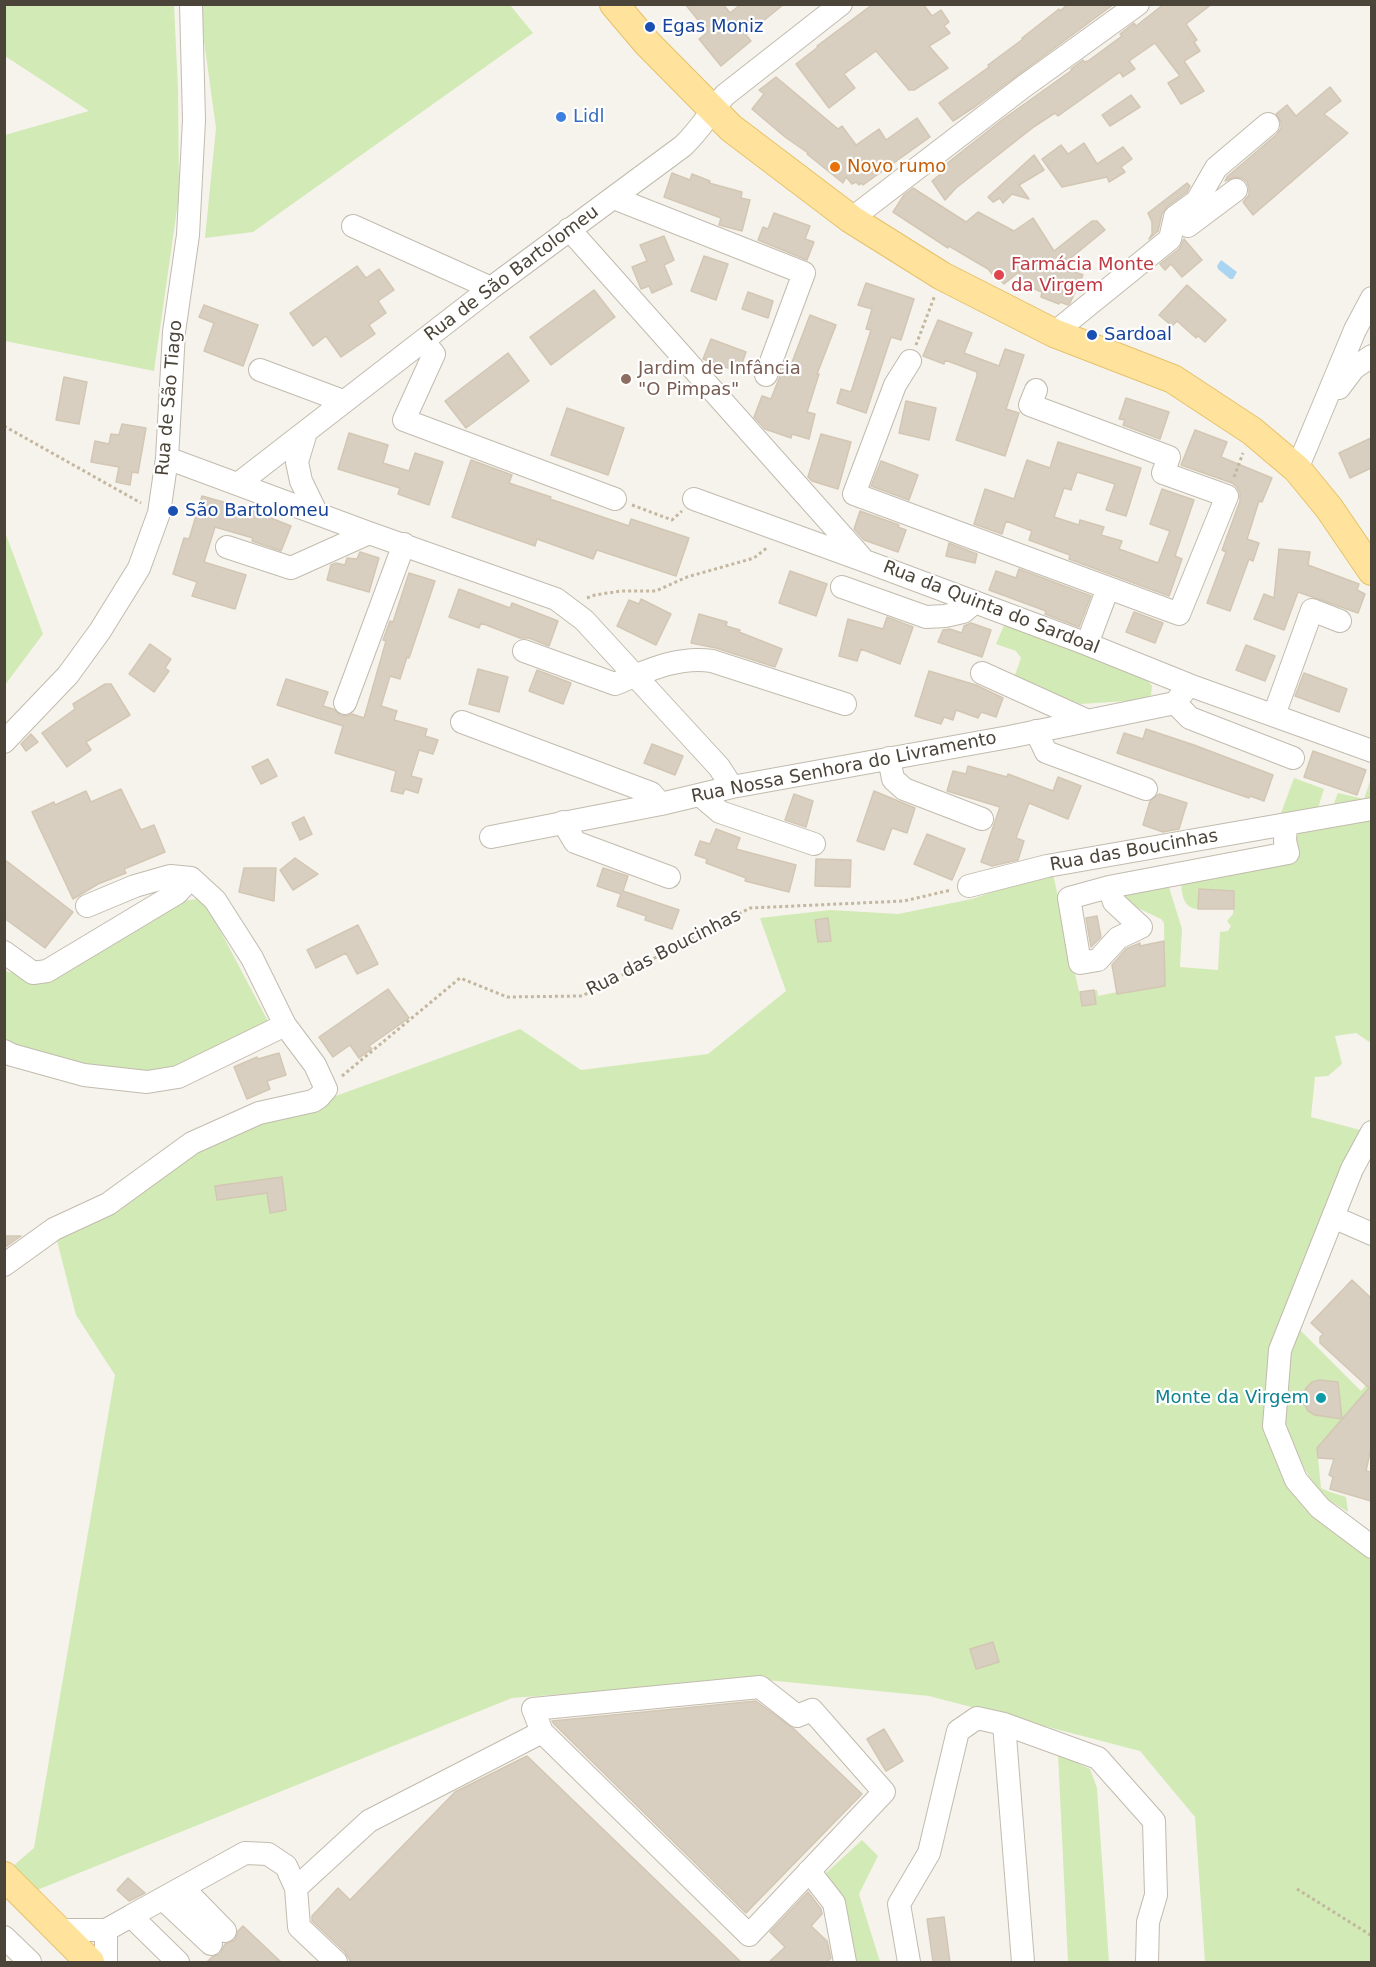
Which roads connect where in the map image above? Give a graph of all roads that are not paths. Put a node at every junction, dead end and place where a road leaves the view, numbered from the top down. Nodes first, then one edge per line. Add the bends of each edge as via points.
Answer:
1 (191, 4) edge
2 (614, 4) edge
3 (841, 4) edge
4 (1138, 4) edge
5 (712, 110) junction
6 (1268, 124) dead end
7 (1236, 190) dead end
8 (614, 198) junction
9 (851, 219) junction
10 (353, 226) dead end
11 (569, 229) junction
12 (1170, 239) junction
13 (491, 288) junction
14 (1371, 298) edge
15 (1054, 333) junction
16 (423, 341) junction
17 (1371, 356) edge
18 (910, 361) road end
19 (260, 370) dead end
20 (765, 375) dead end
21 (1036, 390) dead end
22 (343, 401) junction
23 (1322, 411) junction
24 (306, 432) junction
25 (167, 458) junction
26 (1297, 470) junction
27 (238, 484) junction
28 (615, 499) road end
29 (694, 499) road end
30 (316, 512) junction
31 (369, 533) junction
32 (404, 544) junction
33 (227, 547) dead end
34 (865, 561) junction
35 (1371, 571) edge
36 (842, 587) dead end
37 (1108, 588) junction
38 (975, 602) junction
39 (1340, 621) dead end
40 (1087, 644) junction
41 (524, 651) dead end
42 (982, 673) dead end
43 (635, 676) junction
44 (1189, 685) junction
45 (345, 703) dead end
46 (1175, 703) junction
47 (845, 704) dead end
48 (1274, 715) junction
49 (462, 722) dead end
50 (1088, 722) junction
51 (1036, 731) junction
52 (4, 742) edge
53 (1371, 751) edge
54 (889, 758) junction
55 (1293, 758) dead end
56 (732, 787) junction
57 (1146, 789) dead end
58 (700, 795) junction
59 (661, 804) junction
60 (1371, 809) edge
61 (982, 819) dead end
62 (563, 822) junction
63 (1286, 824) junction
64 (491, 837) dead end
65 (814, 844) dead end
66 (669, 877) dead end
67 (191, 878) junction
68 (969, 886) road end
69 (1108, 887) dead end
70 (87, 906) dead end
71 (4, 952) edge
72 (285, 1025) junction
73 (4, 1051) edge
74 (1371, 1132) edge
75 (1333, 1217) junction
76 (1371, 1234) edge
77 (4, 1265) edge
78 (1371, 1546) edge
79 (1004, 1724) junction
80 (542, 1732) junction
81 (809, 1871) junction
82 (4, 1876) edge
83 (183, 1888) junction
84 (296, 1888) junction
85 (163, 1899) junction
86 (4, 1903) edge
87 (132, 1916) junction
88 (58, 1930) junction
89 (106, 1930) junction
90 (4, 1937) edge
91 (30, 1962) edge
92 (63, 1962) edge
93 (90, 1962) edge
94 (106, 1962) edge
95 (178, 1962) edge
96 (336, 1962) edge
97 (845, 1962) edge
98 (909, 1962) edge
99 (1023, 1962) edge
100 (1147, 1962) edge

1 - 25 street, Rua de São Tiago via 194,120 190,200 174,332
2 - 5 main road
3 - 5 street, Rua de São Bartolomeu via 725,95
4 - 9 street
5 - 8 street, Rua de São Bartolomeu via 700,130 683,146
5 - 9 main road via 730,128
6 - 12 street via 1216,168 1197,201 1175,217
7 - 12 street
8 - 11 street, Rua de São Bartolomeu
8 - 20 street via 804,273
9 - 15 main road via 942,276
10 - 13 street
11 - 13 street, Rua de São Bartolomeu
11 - 34 street
12 - 15 street
13 - 16 street, Rua de São Bartolomeu
14 - 23 street
15 - 26 main road via 1173,379 1252,431
16 - 22 street, Rua de São Bartolomeu
16 - 28 street via 434,354 404,420
17 - 23 street via 1354,368
18 - 37 street via 895,384 854,494
19 - 22 street
21 - 37 street via 1030,405 1169,458 1163,473 1227,496 1179,614
22 - 24 street, Rua de São Bartolomeu
23 - 26 street
24 - 27 street, Rua de São Bartolomeu
24 - 30 street via 297,462
25 - 27 street
25 - 52 street, Rua de São Tiago via 159,513 139,568 68,675
26 - 35 main road via 1329,508
27 - 30 street
29 - 34 street, Rua da Quinta do Sardoal
30 - 31 street
31 - 32 street
31 - 33 street via 291,568
32 - 43 street via 556,599 584,620
32 - 45 street
34 - 38 street, Rua da Quinta do Sardoal
36 - 38 street via 926,617 963,612
37 - 40 street
38 - 40 street, Rua da Quinta do Sardoal
39 - 48 street via 1311,610
40 - 44 street, Rua da Quinta do Sardoal
41 - 43 street via 615,684
42 - 50 street
43 - 47 street via 677,661 703,660
43 - 56 street via 719,767
44 - 46 street
44 - 48 street, Rua da Quinta do Sardoal
46 - 50 street, Rua Nossa Senhora do Livramento
46 - 55 street via 1190,718
48 - 53 street, Rua da Quinta do Sardoal
49 - 59 street via 651,793
50 - 51 street, Rua Nossa Senhora do Livramento
51 - 54 street, Rua Nossa Senhora do Livramento
51 - 57 street via 1046,752
54 - 56 street, Rua Nossa Senhora do Livramento
54 - 61 street via 893,779 904,789
56 - 58 street, Rua Nossa Senhora do Livramento
58 - 59 street, Rua Nossa Senhora do Livramento
58 - 65 street via 720,812
59 - 62 street, Rua Nossa Senhora do Livramento
60 - 63 street, Rua das Boucinhas
62 - 64 street, Rua Nossa Senhora do Livramento
62 - 66 street via 575,842
63 - 68 street, Rua das Boucinhas via 1047,866
63 - 69 street via 1288,852
67 - 70 street via 170,876
67 - 71 street via 177,893 47,971 33,973
67 - 72 street via 215,900 252,958
72 - 73 street via 178,1077 147,1082 84,1075
72 - 77 street via 315,1065 326,1089 319,1097 259,1113 192,1143 108,1204 54,1229
74 - 75 street
75 - 76 street
75 - 78 street via 1280,1350 1274,1426 1296,1480 1320,1508
79 - 98 street via 977,1718 958,1731 929,1853 899,1904
79 - 99 street
79 - 100 street via 1098,1758 1154,1821 1156,1895 1148,1922
80 - 81 street via 749,1935
80 - 81 street via 533,1708 760,1687 797,1716 812,1710 884,1792
80 - 84 street via 369,1821
81 - 97 street via 834,1903
82 - 88 main road
83 - 84 street via 245,1853 268,1854 286,1866
83 - 85 street
83 - 85 street via 218,1937
84 - 96 street via 299,1927
85 - 87 street
86 - 92 main road
87 - 89 street
87 - 95 street
88 - 89 street
88 - 93 main road
89 - 94 street
90 - 91 street

